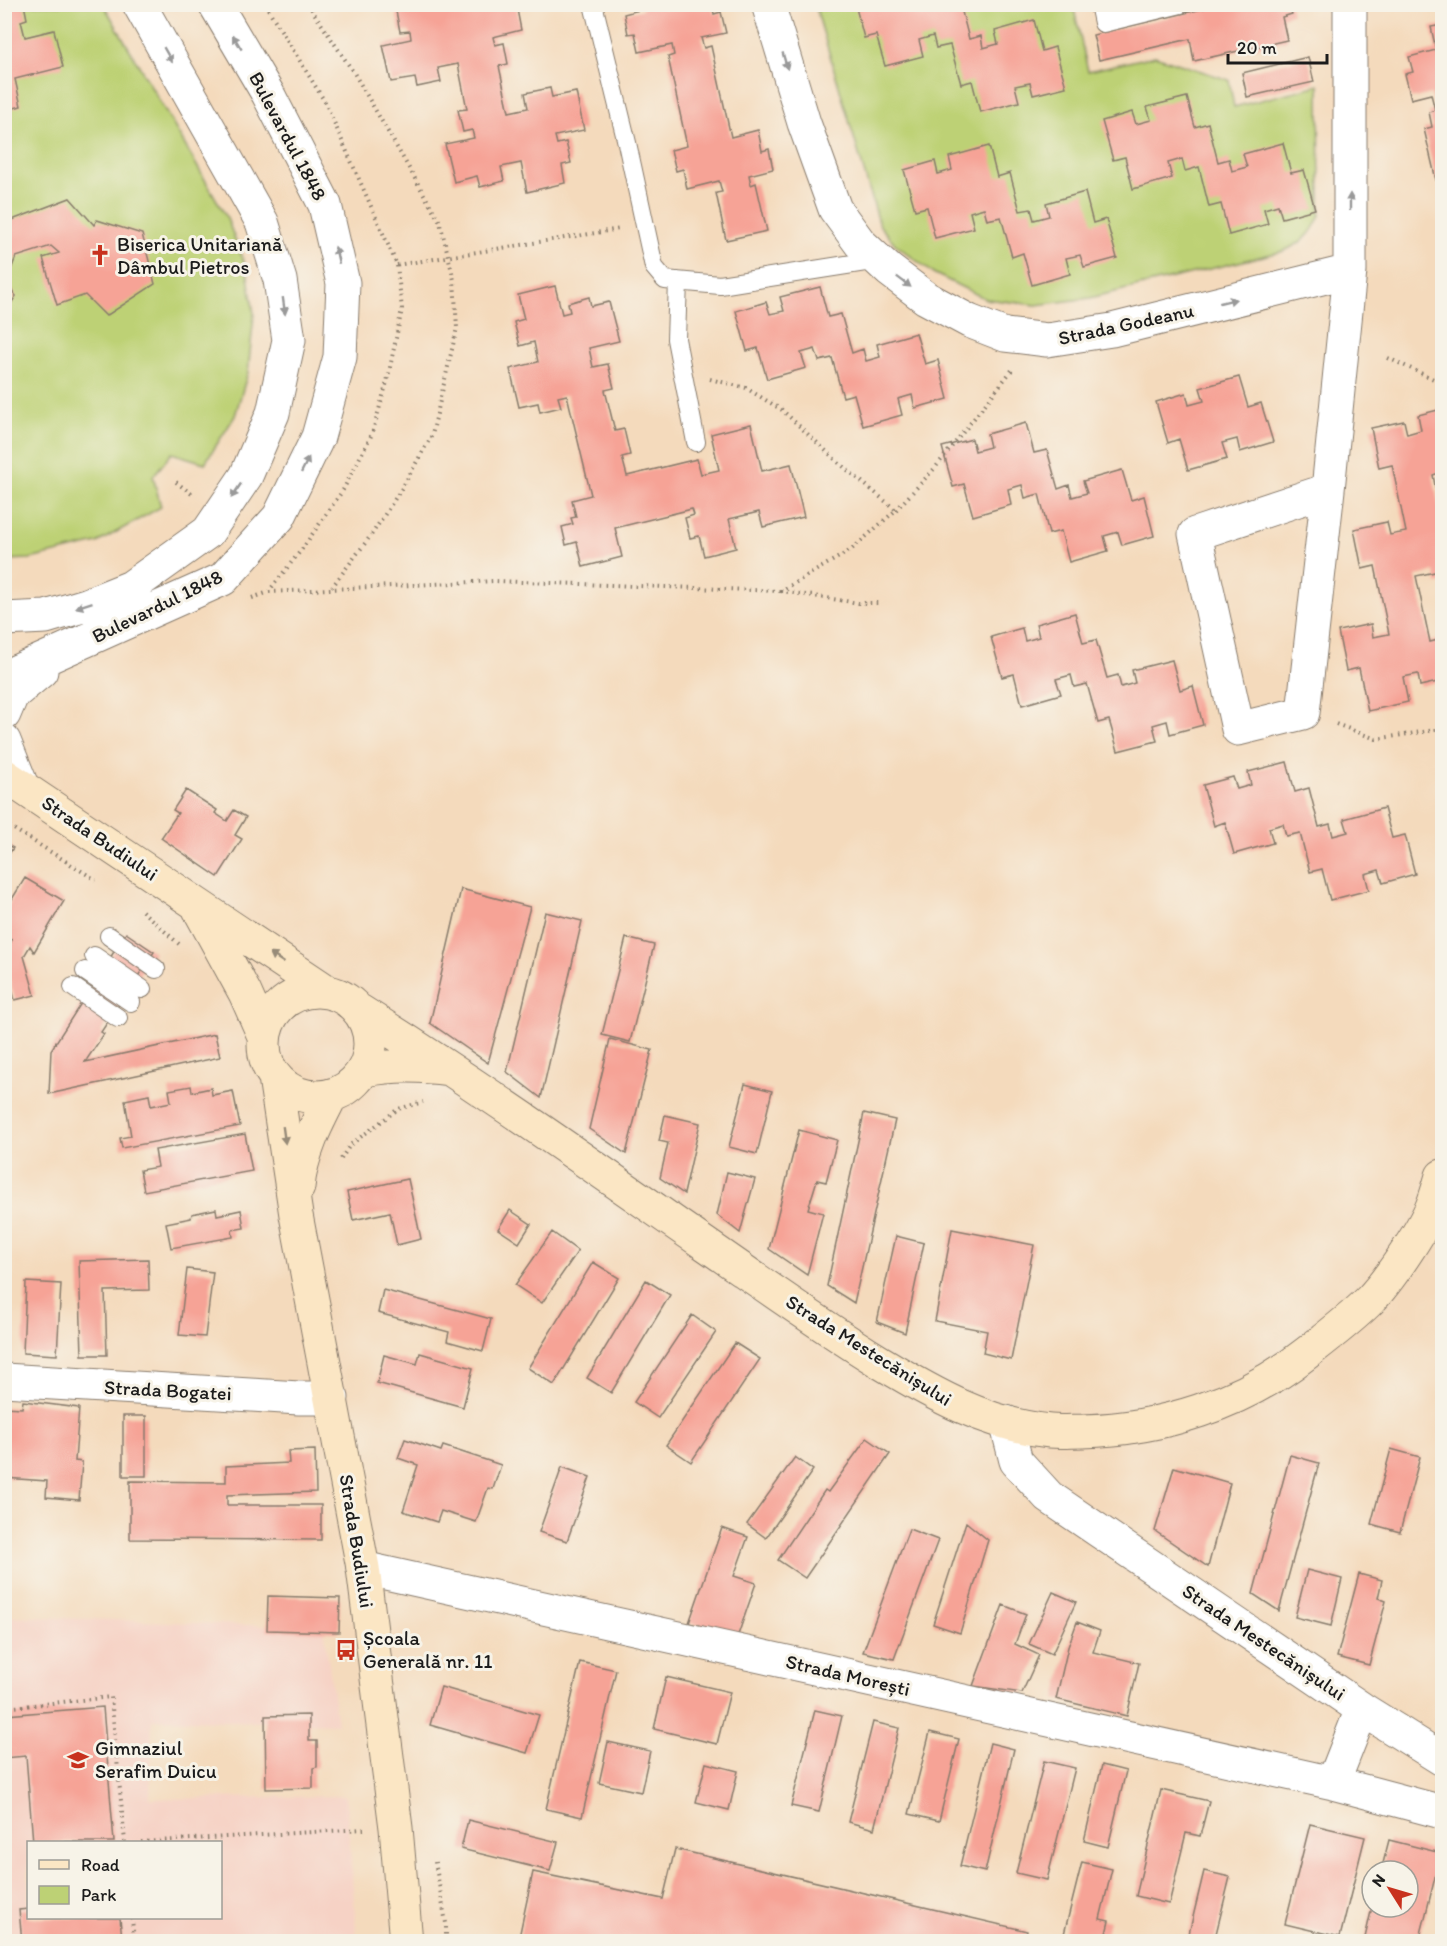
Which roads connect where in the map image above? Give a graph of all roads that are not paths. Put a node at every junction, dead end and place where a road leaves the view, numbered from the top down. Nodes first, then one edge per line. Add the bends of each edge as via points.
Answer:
1 (139, 4) edge
2 (215, 4) edge
3 (593, 4) edge
4 (768, 4) edge
5 (1099, 4) edge
6 (1181, 4) edge
7 (1350, 4) edge
8 (878, 260) junction
9 (1350, 271) junction
10 (678, 282) junction
11 (696, 442) dead end
12 (1328, 490) junction
13 (4, 619) edge
14 (69, 648) junction
15 (4, 677) edge
16 (4, 714) edge
17 (4, 741) edge
18 (13, 780) edge
19 (195, 903) junction
20 (109, 936) dead end
21 (90, 963) dead end
22 (156, 969) dead end
23 (73, 987) dead end
24 (325, 990) junction
25 (136, 995) dead end
26 (360, 1011) junction
27 (118, 1018) dead end
28 (264, 1036) junction
29 (364, 1070) junction
30 (454, 1070) junction
31 (275, 1077) junction
32 (331, 1096) junction
33 (1443, 1176) edge
34 (296, 1215) junction
35 (4, 1380) edge
36 (332, 1398) junction
37 (1006, 1422) junction
38 (363, 1568) junction
39 (1362, 1709) junction
40 (1439, 1756) edge
41 (1333, 1783) junction
42 (1443, 1812) edge
43 (406, 1941) edge

1 -> 13 street, Bulevardul 1848 via 262,222 280,280 289,340 273,414 246,476 208,532 131,587 46,617
14 -> 2 street, Bulevardul 1848 via 223,579 279,517 318,437 339,357 343,283 325,205 268,94
3 - 10 lane via 654,267 665,280
4 -> 8 street, Strada Godeanu via 835,209
5 - 6 lane via 1103,23
9 -> 7 street
8 -> 9 street, Strada Godeanu via 926,298 969,321 1005,335 1047,340 1112,330
8 - 10 lane via 720,285
9 - 12 street
10 - 11 lane via 676,339
12 - 12 street via 1303,713 1238,729 1195,534
14 - 15 street, Bulevardul 1848
14 - 16 street via 12,695
17 - 18 street
18 - 19 main road, Strada Budiului
24 -> 19 main road, Strada Budiului
19 - 28 main road, Strada Budiului
20 - 22 lane
21 - 25 lane
23 - 27 lane
24 - 26 main road via 344,997
24 - 28 main road via 304,992 285,1000 271,1016
26 - 29 main road via 370,1030 370,1051
26 - 30 main road, Strada Mestecănișului
28 - 31 main road via 265,1057
29 - 30 main road, Strada Mestecănișului via 420,1065
29 - 32 main road via 350,1086
30 - 37 main road, Strada Mestecănișului via 844,1340 931,1393
31 - 32 main road via 291,1090 311,1097
31 -> 34 main road, Strada Budiului
32 - 34 main road, Strada Budiului via 300,1167
33 - 37 main road via 1431,1210 1371,1299 1287,1369 1244,1393 1147,1425 1050,1431
34 - 36 main road, Strada Budiului
35 - 36 street, Strada Bogatei
36 - 38 main road, Strada Budiului
37 - 39 street, Strada Mestecănișului via 1016,1461 1049,1497
38 - 41 street, Strada Morești
38 - 43 main road, Strada Budiului
39 - 40 street, Strada Mestecănișului
39 - 41 street
41 - 42 street, Strada Morești

